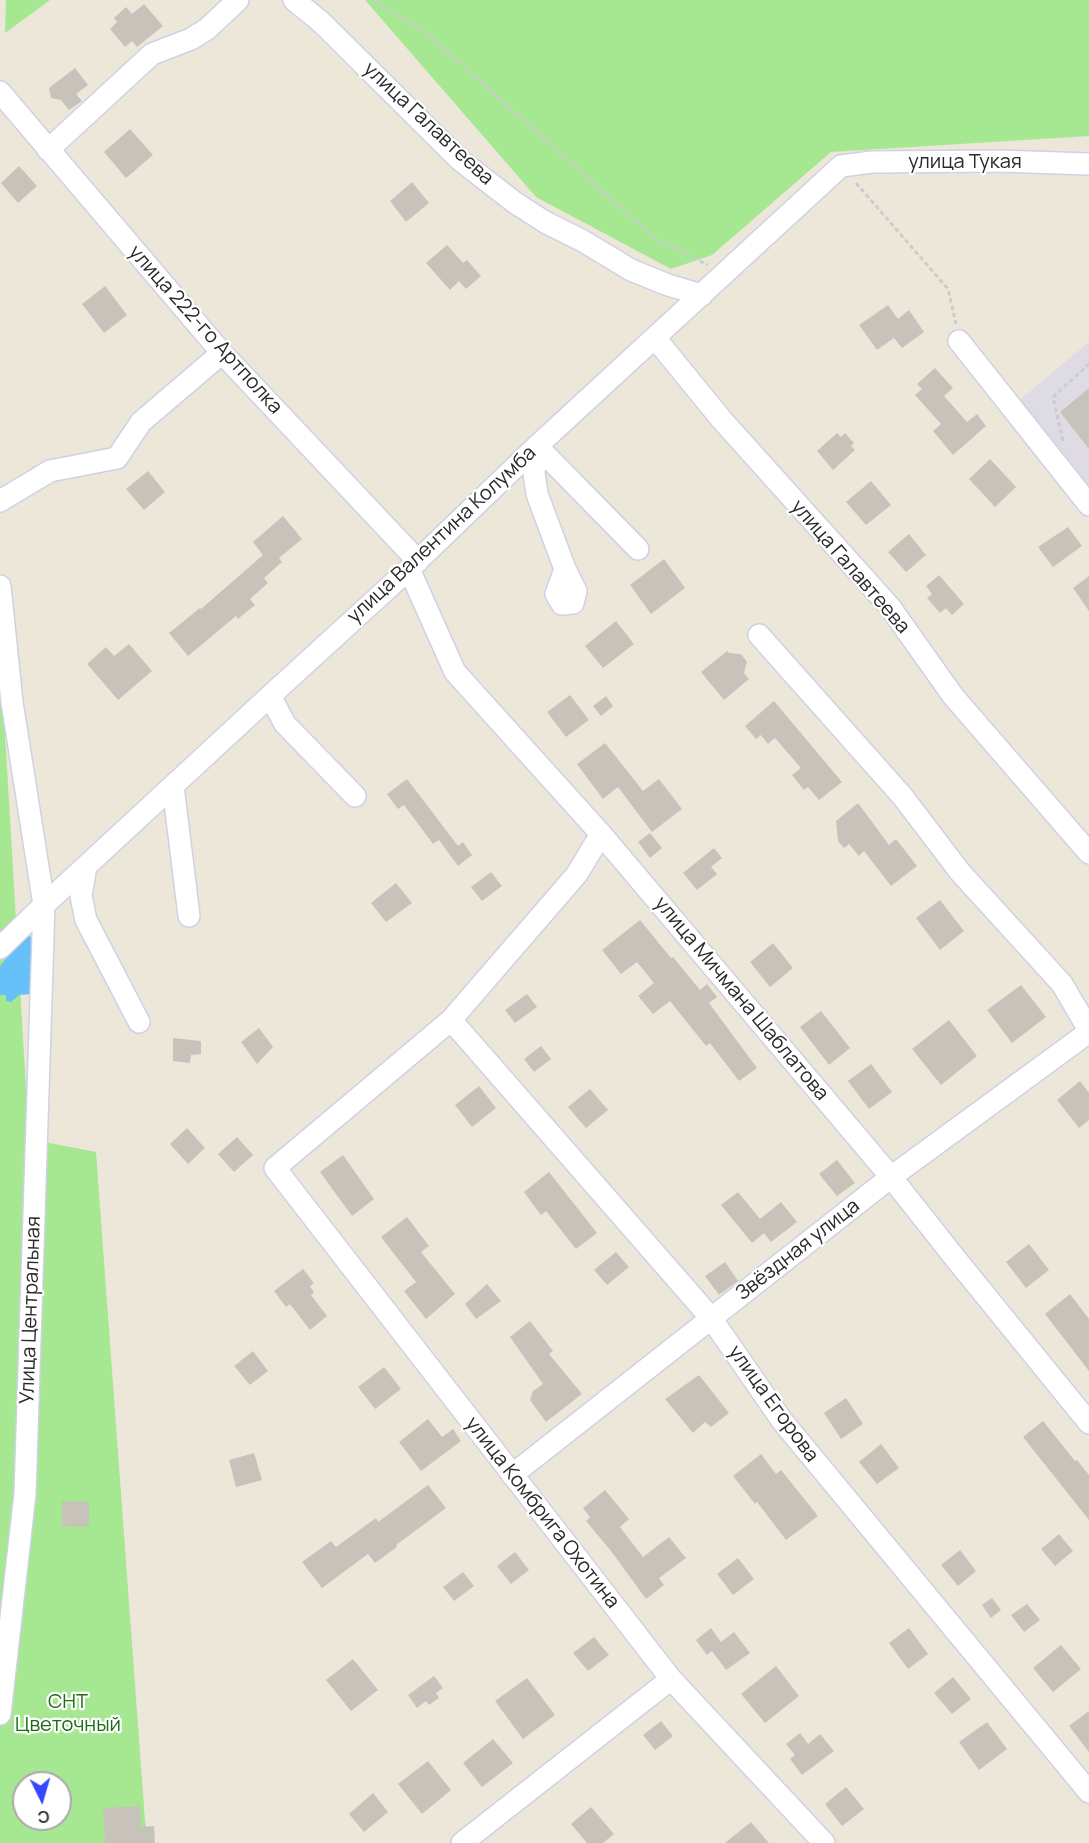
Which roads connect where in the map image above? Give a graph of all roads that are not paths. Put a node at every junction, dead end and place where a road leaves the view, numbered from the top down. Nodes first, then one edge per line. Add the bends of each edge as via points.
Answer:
1 (238, 0) edge
2 (294, 0) edge
3 (0, 92) edge
4 (48, 150) junction
5 (1089, 164) edge
6 (842, 166) joint
7 (702, 294) junction
8 (655, 338) junction
9 (959, 341) road end
10 (222, 353) junction
11 (537, 446) junction
12 (0, 501) edge
13 (1089, 505) edge
14 (638, 549) dead end
15 (414, 565) junction
16 (565, 569) dead end
17 (0, 586) edge
18 (759, 635) dead end
19 (270, 696) junction
20 (6, 708) edge
21 (173, 786) junction
22 (356, 796) dead end
23 (601, 834) junction
24 (1089, 853) edge
25 (86, 866) junction
26 (44, 905) junction
27 (189, 916) dead end
28 (0, 948) edge
29 (452, 1020) junction
30 (139, 1022) dead end
31 (1089, 1031) edge
32 (891, 1177) junction
33 (711, 1318) junction
34 (1089, 1423) edge
35 (512, 1475) junction
36 (671, 1679) junction
37 (0, 1714) edge
38 (1089, 1792) edge
39 (462, 1843) edge
40 (824, 1843) edge

1 - 4 street via 207,29 152,54
2 - 7 street, улица Галавтеева via 460,160 513,202 631,270
3 - 4 street, улица 222-го Артполка
4 - 10 street, улица 222-го Артполка
5 - 6 street, улица Тукая via 872,162
6 - 7 street, улица Валентина Колумба
7 - 8 street, улица Валентина Колумба
8 - 11 street, улица Валентина Колумба
8 - 24 street, улица Галавтеева via 722,420 890,607 952,696
9 - 13 street
10 - 12 street via 141,422 117,458 50,471
10 - 15 street, улица 222-го Артполка
11 - 14 street
11 - 15 street, улица Валентина Колумба
11 - 16 street via 537,494
15 - 19 street, улица Валентина Колумба
15 - 23 street, улица Мичмана Шаблатова via 455,672
17 - 20 street, Улица Центральная
18 - 31 street via 903,797 960,872 1062,984
19 - 21 street, улица Валентина Колумба
19 - 22 street via 285,724
20 - 26 street, Улица Центральная
21 - 25 street, улица Валентина Колумба
21 - 27 street
23 - 29 street via 577,874
23 - 32 street, улица Мичмана Шаблатова
25 - 26 street, улица Валентина Колумба
25 - 30 street via 81,896 86,920
26 - 28 street, улица Валентина Колумба
26 - 37 street, Улица Центральная via 25,1494
29 - 33 street, улица Егорова
29 - 35 street, улица Комбрига Охотина via 275,1168
31 - 32 street, Звёздная улица
32 - 33 street, Звёздная улица
32 - 34 street, улица Мичмана Шаблатова
33 - 35 street, Звёздная улица
33 - 38 street, улица Егорова via 783,1422
35 - 36 street, улица Комбрига Охотина
36 - 39 street
36 - 40 street, улица Комбрига Охотина

